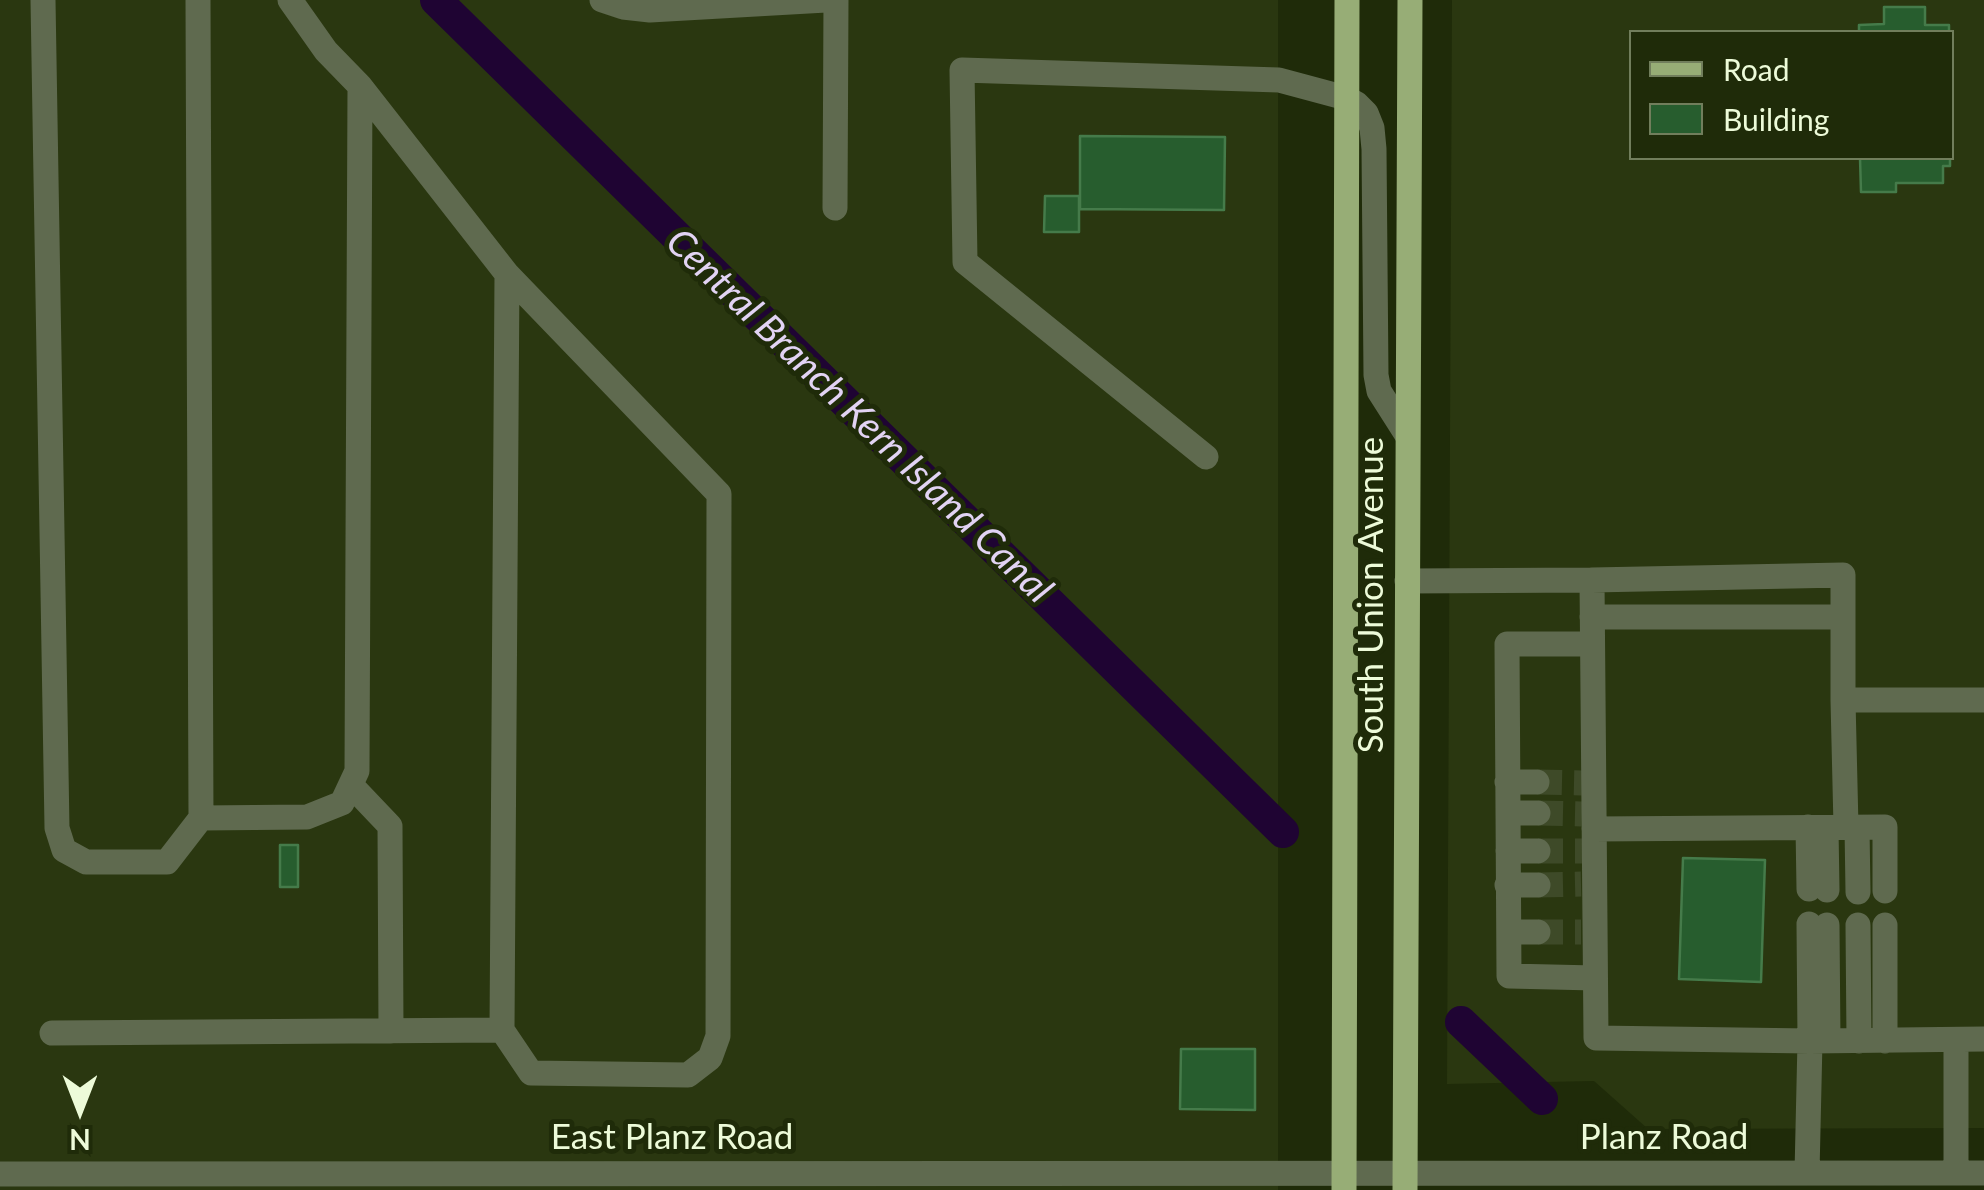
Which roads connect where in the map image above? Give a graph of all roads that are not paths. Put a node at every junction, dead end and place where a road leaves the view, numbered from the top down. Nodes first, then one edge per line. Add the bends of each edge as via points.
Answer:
1 (42, 0) edge
2 (198, 0) edge
3 (290, 0) edge
4 (602, 0) edge
5 (826, 0) edge
6 (836, 0) edge
7 (1347, 0) edge
8 (1404, 3) edge
9 (360, 86) junction
10 (1346, 98) junction
11 (835, 208) dead end
12 (506, 274) junction
13 (1408, 435) junction
14 (1206, 457) dead end
15 (1592, 580) junction
16 (1406, 582) junction
17 (1592, 617) junction
18 (1842, 617) junction
19 (1592, 644) junction
20 (1843, 700) junction
21 (1984, 700) edge
22 (1508, 782) junction
23 (1537, 782) tunnel mouth
24 (351, 785) junction
25 (1508, 813) junction
26 (1538, 813) tunnel mouth
27 (201, 818) junction
28 (1834, 828) junction
29 (1589, 832) junction
30 (1508, 850) junction
31 (1538, 850) tunnel mouth
32 (1508, 885) junction
33 (1538, 885) tunnel mouth
34 (1818, 890) dead end
35 (1885, 891) dead end
36 (1858, 892) dead end
37 (1818, 924) dead end
38 (1858, 925) dead end
39 (1885, 925) dead end
40 (1509, 932) junction
41 (1538, 932) tunnel mouth
42 (1595, 978) junction
43 (502, 1030) junction
44 (391, 1031) junction
45 (52, 1033) dead end
46 (1984, 1039) edge
47 (1956, 1040) junction
48 (1872, 1041) junction
49 (1819, 1042) junction
50 (1807, 1173) junction
51 (1956, 1173) junction
52 (1984, 1173) edge
53 (0, 1174) edge
54 (791, 1181) edge
55 (1344, 1181) edge
56 (1405, 1181) edge
57 (562, 1182) edge

1 - 27 street via 57,828 64,850 86,862 168,862
2 - 27 street
3 - 9 street
4 - 5 street via 650,10
6 - 11 street
7 - 10 main road, South Union Avenue
8 - 13 main road, South Union Avenue
9 - 12 street
9 - 24 street via 358,771
10 - 13 street via 1366,113 1372,128 1376,375
10 - 14 street via 1279,80 962,70 966,262
10 - 55 main road, South Union Avenue
12 - 43 street
12 - 43 street via 718,494 718,1036 710,1058 688,1074 531,1073
13 - 16 main road, South Union Avenue
15 - 16 street
15 - 17 street
15 - 18 street via 1843,575
16 - 56 main road, South Union Avenue
17 - 18 street
17 - 19 street
18 - 20 street
19 - 22 street via 1507,644
19 - 29 street
20 - 21 street
20 - 28 street
22 - 23 street
22 - 25 street
24 - 27 street via 342,803 307,818
24 - 44 street via 390,826
25 - 26 street
25 - 30 street
28 - 29 street
28 - 34 street
28 - 35 street via 1885,828
28 - 36 street
29 - 42 street via 1588,932
30 - 31 street
30 - 32 street
32 - 33 street
32 - 40 street
37 - 49 street
38 - 48 street
39 - 48 street
40 - 41 street
40 - 42 street via 1509,976
42 - 49 street via 1596,1038
43 - 44 street
44 - 45 street
46 - 47 street
47 - 48 street
47 - 51 street
48 - 49 street
49 - 50 street
50 - 51 street, Planz Road
50 - 56 street, Planz Road
51 - 52 street, Planz Road
53 - 57 street, East Planz Road
54 - 55 street, East Planz Road
54 - 57 street, East Planz Road
55 - 56 street, Planz Road

